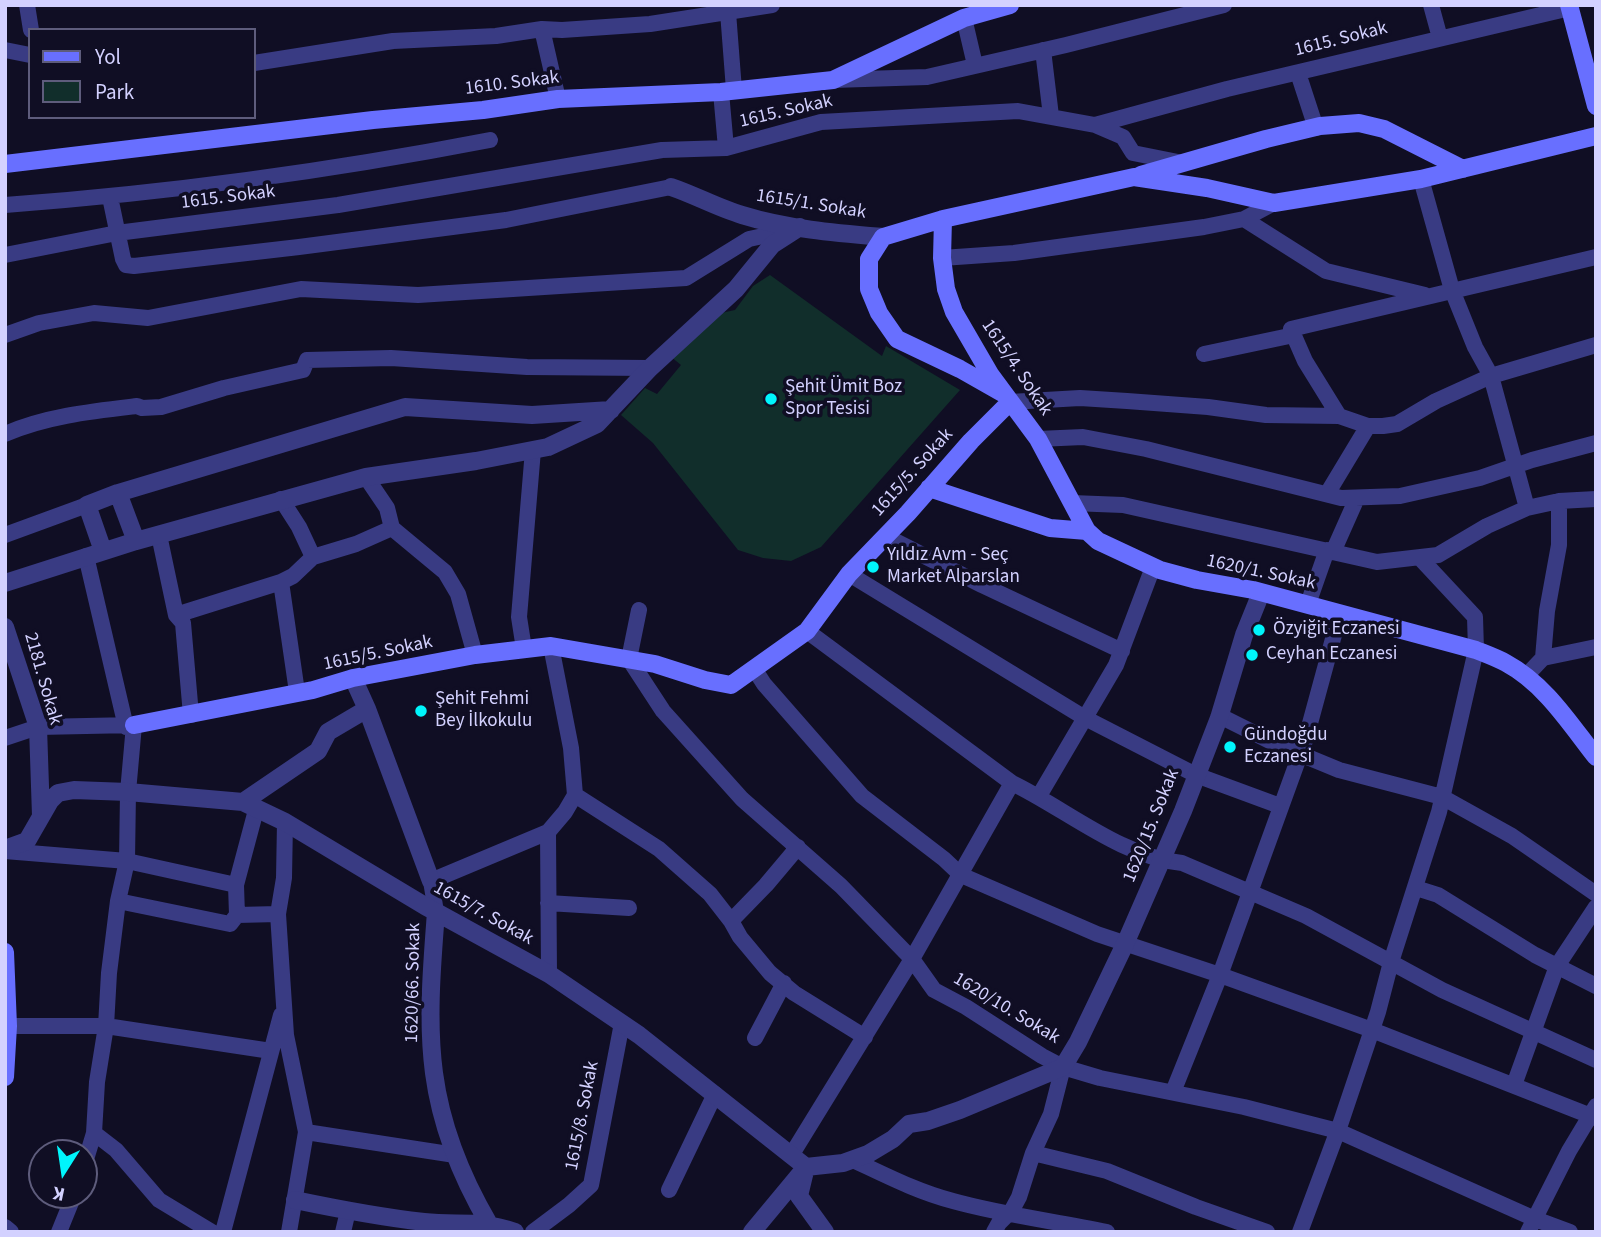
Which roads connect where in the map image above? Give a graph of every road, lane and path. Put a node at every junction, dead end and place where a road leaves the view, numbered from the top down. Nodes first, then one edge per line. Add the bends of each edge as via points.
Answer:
1 (27, 5) edge
2 (772, 5) edge
3 (1010, 5) edge
4 (1224, 5) edge
5 (1431, 5) edge
6 (1573, 6) edge
7 (980, 9) edge
8 (728, 12) junction
9 (964, 18) junction
10 (31, 28) edge
11 (542, 29) junction
12 (1440, 38) junction
13 (5, 50) edge
14 (1043, 50) junction
15 (28, 55) edge
16 (256, 63) edge
17 (975, 65) junction
18 (1298, 73) junction
19 (832, 80) junction
20 (727, 91) junction
21 (558, 99) junction
22 (1596, 106) edge
23 (1051, 116) junction
24 (1095, 125) junction
25 (1316, 128) junction
26 (1596, 136) edge
27 (490, 140) dead end
28 (726, 148) junction
29 (1183, 163) junction
30 (5, 164) edge
31 (1463, 169) junction
32 (1134, 177) junction
33 (1421, 179) junction
34 (671, 187) joint
35 (110, 197) junction
36 (1274, 203) junction
37 (5, 205) edge
38 (943, 219) junction
39 (1244, 219) junction
40 (800, 227) junction
41 (117, 233) junction
42 (883, 237) junction
43 (781, 239) junction
44 (5, 255) edge
45 (1596, 257) edge
46 (942, 258) junction
47 (1451, 290) junction
48 (1427, 296) junction
49 (1292, 332) junction
50 (5, 335) edge
51 (1596, 345) edge
52 (1204, 354) dead end
53 (650, 368) junction
54 (1491, 376) junction
55 (1007, 398) junction
56 (611, 410) junction
57 (1339, 416) junction
58 (1368, 426) junction
59 (5, 434) edge
60 (1038, 439) junction
61 (1596, 443) edge
62 (534, 450) junction
63 (1517, 465) junction
64 (366, 477) junction
65 (929, 488) junction
66 (118, 494) junction
67 (1327, 494) junction
68 (1357, 498) junction
69 (281, 499) junction
70 (1596, 499) edge
71 (1559, 501) junction
72 (1072, 503) junction
73 (87, 505) junction
74 (1527, 508) junction
75 (392, 528) junction
76 (1087, 531) junction
77 (5, 535) edge
78 (159, 535) junction
79 (885, 536) junction
80 (136, 541) junction
81 (103, 551) junction
82 (1330, 551) junction
83 (86, 556) junction
84 (313, 557) junction
85 (1420, 558) junction
86 (1153, 567) junction
87 (849, 574) junction
88 (281, 582) junction
89 (5, 583) edge
90 (1261, 593) junction
91 (1308, 604) junction
92 (639, 610) dead end
93 (1340, 613) junction
94 (176, 615) junction
95 (5, 627) edge
96 (807, 631) junction
97 (551, 646) junction
98 (1588, 648) edge
99 (524, 649) junction
100 (1122, 650) junction
101 (1476, 650) junction
102 (475, 655) junction
103 (1543, 658) junction
104 (629, 659) junction
105 (1596, 659) edge
106 (755, 670) junction
107 (1526, 676) junction
108 (353, 678) junction
109 (298, 692) junction
110 (367, 709) junction
111 (191, 715) junction
112 (1084, 718) junction
113 (1219, 718) junction
114 (130, 726) junction
115 (38, 727) junction
116 (5, 738) edge
117 (1300, 754) junction
118 (1596, 757) edge
119 (1196, 775) junction
120 (1012, 783) junction
121 (128, 792) junction
122 (575, 795) junction
123 (1038, 796) junction
124 (1442, 797) junction
125 (249, 806) junction
126 (1280, 806) junction
127 (41, 819) junction
128 (285, 822) junction
129 (548, 832) junction
130 (798, 847) junction
131 (5, 850) edge
132 (127, 861) junction
133 (1162, 861) junction
134 (961, 875) junction
135 (431, 881) junction
136 (236, 885) junction
137 (1416, 888) junction
138 (1251, 892) junction
139 (1596, 894) edge
140 (118, 901) junction
141 (548, 903) junction
142 (1596, 907) edge
143 (629, 908) dead end
144 (436, 912) junction
145 (278, 914) junction
146 (237, 915) junction
147 (731, 921) junction
148 (1125, 944) junction
149 (5, 952) edge
150 (912, 959) junction
151 (1391, 962) junction
152 (1558, 966) junction
153 (549, 974) junction
154 (1220, 975) junction
155 (784, 983) junction
156 (1596, 986) edge
157 (284, 1002) junction
158 (622, 1023) junction
159 (8, 1026) junction
160 (106, 1026) junction
161 (1372, 1030) junction
162 (1532, 1032) junction
163 (865, 1037) junction
164 (755, 1038) dead end
165 (271, 1051) junction
166 (1596, 1060) edge
167 (1063, 1067) junction
168 (5, 1077) edge
169 (1514, 1085) junction
170 (1173, 1091) junction
171 (715, 1094) junction
172 (1594, 1113) edge
173 (1338, 1131) junction
174 (306, 1132) junction
175 (94, 1133) junction
176 (92, 1139) edge
177 (1034, 1153) junction
178 (792, 1154) junction
179 (455, 1155) junction
180 (853, 1160) junction
181 (806, 1167) junction
182 (669, 1190) dead end
183 (295, 1200) junction
184 (68, 1209) edge
185 (348, 1211) junction
186 (1006, 1214) junction
187 (489, 1224) junction
188 (1532, 1225) edge
189 (5, 1227) edge
190 (427, 1227) edge
191 (11, 1232) edge
192 (59, 1232) edge
193 (212, 1232) edge
194 (223, 1232) edge
195 (289, 1232) edge
196 (343, 1232) edge
197 (515, 1232) edge
198 (533, 1232) edge
199 (752, 1232) edge
200 (825, 1232) edge
201 (994, 1232) edge
202 (1107, 1232) edge
203 (1267, 1232) edge
204 (1300, 1232) edge
205 (1570, 1232) edge

1 - 10 street
2 - 8 street
3 - 7 main road, 1610. Sokak
4 - 14 street
5 - 12 street
6 - 12 street, 1615. Sokak
6 - 22 main road
7 - 9 main road, 1610. Sokak
8 - 11 street via 650,24
8 - 20 street
9 - 17 street
9 - 19 main road, 1610. Sokak
11 - 16 street via 393,41
11 - 21 street
12 - 18 street, 1615. Sokak
13 - 15 street
14 - 17 street
14 - 23 street
17 - 19 street via 927,77
18 - 24 street, 1615. Sokak
18 - 25 street
19 - 20 main road, 1610. Sokak
20 - 21 main road, 1610. Sokak
20 - 28 street
21 - 30 main road, 1610. Sokak
23 - 24 street, 1615. Sokak
23 - 28 street, 1615. Sokak via 1018,111 821,122
24 - 29 street via 1123,137 1133,153
25 - 29 main road
25 - 31 main road via 1359,123 1384,129
26 - 31 main road
27 - 35 street via 378,162
28 - 41 street, 1615. Sokak via 662,150 338,205
29 - 32 main road
31 - 33 main road
32 - 36 main road
32 - 38 main road
33 - 36 main road
33 - 47 street
34 - 40 street, 1615/1. Sokak via 740,215
34 - 41 street via 506,219 134,266 126,265
35 - 37 street
35 - 41 street
36 - 39 street
38 - 42 main road
38 - 46 main road, 1615/4. Sokak
39 - 46 street via 1014,253
39 - 48 street via 1325,271
40 - 42 street, 1615/1. Sokak
40 - 43 street
41 - 44 street, 1615. Sokak
42 - 55 main road, 1615/1. Sokak via 869,259 869,289 897,339
43 - 50 street via 749,239 686,278 418,295 301,289 148,318 94,313
43 - 53 street via 736,289
45 - 47 street
46 - 55 main road, 1615/4. Sokak via 954,312
47 - 48 street
47 - 54 street
48 - 49 street
49 - 52 street
49 - 57 street
51 - 54 street
53 - 56 street
53 - 59 street via 527,367 391,358 307,360 303,370 162,407 91,412
54 - 58 street via 1396,424
54 - 63 street
55 - 57 street via 1080,398 1266,415
55 - 60 main road, 1615/4. Sokak
55 - 65 main road, 1615/5. Sokak
56 - 62 street via 597,424
56 - 66 street via 532,415 405,407
57 - 58 street
58 - 67 street
60 - 67 street via 1083,437
60 - 72 main road, 1615/4. Sokak
61 - 63 street
62 - 64 street
62 - 99 street via 519,617
63 - 68 street via 1400,496
63 - 74 street
64 - 69 street
64 - 75 street via 387,508
65 - 76 main road, 1620/1. Sokak via 1050,528
65 - 79 main road, 1615/5. Sokak
66 - 73 street
66 - 80 street
67 - 68 street
68 - 82 street
69 - 78 street
69 - 84 street
70 - 71 street
71 - 74 street
71 - 103 street via 1559,545
72 - 76 main road, 1615/4. Sokak
72 - 82 street via 1123,505
73 - 77 street
73 - 81 street
74 - 85 street via 1438,555
75 - 84 street
75 - 102 street via 445,572 458,594
76 - 86 main road, 1620/1. Sokak via 1098,541
78 - 80 street
78 - 94 street
79 - 87 main road, 1615/5. Sokak
79 - 100 street
80 - 81 street
81 - 83 street
82 - 85 street via 1377,562
82 - 91 street
83 - 89 street
83 - 114 street
84 - 88 street
85 - 101 street via 1475,617
86 - 90 main road, 1620/1. Sokak
86 - 100 street
87 - 96 main road, 1615/5. Sokak
87 - 112 street
88 - 94 street
88 - 109 street
90 - 91 main road, 1620/1. Sokak
90 - 113 street, 1620/15. Sokak
91 - 93 main road, 1620/1. Sokak
92 - 104 street
93 - 101 main road, 1620/1. Sokak
93 - 117 street
94 - 111 street via 183,623
95 - 115 street, 2181. Sokak
96 - 106 main road, 1615/5. Sokak
96 - 120 street
97 - 99 main road, 1615/5. Sokak
97 - 104 main road, 1615/5. Sokak
97 - 122 street via 571,748
98 - 103 street
98 - 105 street
99 - 102 main road, 1615/5. Sokak
100 - 112 street
101 - 107 main road, 1620/1. Sokak
101 - 124 street
102 - 108 main road, 1615/5. Sokak
103 - 107 street
104 - 106 main road, 1615/5. Sokak via 731,685
104 - 130 street, 1620/10. Sokak via 663,711 703,756 742,799
106 - 134 street via 862,796
107 - 118 main road, 1620/1. Sokak
108 - 109 main road, 1615/5. Sokak
108 - 110 street
109 - 111 main road, 1615/5. Sokak
110 - 125 street via 328,732 318,751
110 - 135 street
111 - 114 main road, 1615/5. Sokak
112 - 119 street
112 - 123 street
113 - 117 street
113 - 119 street, 1620/15. Sokak
114 - 115 street, 1615/5. Sokak
114 - 121 street
115 - 116 street, 1615/5. Sokak
115 - 127 street, 2181. Sokak
117 - 124 street
117 - 126 street
119 - 126 street
119 - 133 street, 1620/15. Sokak
120 - 123 street
120 - 134 street
121 - 125 street, 1615/7. Sokak
121 - 127 street, 1615/7. Sokak via 58,793
121 - 132 street
122 - 129 street
122 - 147 street via 659,849 710,894
123 - 133 street via 1098,833
124 - 137 street
124 - 139 street via 1512,836
125 - 128 street, 1615/7. Sokak
125 - 136 street
126 - 138 street
127 - 131 street via 27,841
128 - 144 street, 1615/7. Sokak
128 - 145 street
129 - 135 street
129 - 141 street
130 - 147 street
130 - 150 street, 1620/10. Sokak
131 - 132 street
132 - 136 street
132 - 140 street
133 - 138 street via 1182,863
133 - 148 street, 1620/15. Sokak
134 - 148 street
134 - 150 street
135 - 144 street, 1620/66. Sokak
136 - 146 street
137 - 151 street
137 - 152 street via 1438,895
138 - 151 street
138 - 154 street
140 - 146 street via 230,924
140 - 160 street
141 - 143 street
141 - 153 street
142 - 152 street
144 - 153 street, 1615/7. Sokak
144 - 179 street, 1620/66. Sokak via 431,988 434,1073
145 - 146 street
145 - 157 street
147 - 155 street via 770,973
148 - 154 street
148 - 167 street, 1620/15. Sokak
149 - 159 main road
150 - 163 street
150 - 167 street, 1620/10. Sokak via 934,990
151 - 161 street
151 - 162 street
152 - 156 street
152 - 162 street
153 - 158 street, 1615/7. Sokak
154 - 161 street
154 - 170 street
155 - 163 street
155 - 164 street
157 - 165 street
157 - 174 street via 286,1035
158 - 171 street, 1615/7. Sokak
158 - 198 street, 1615/8. Sokak via 592,1185
159 - 160 street
159 - 168 main road
160 - 165 street
160 - 175 street
161 - 169 street
161 - 173 street
162 - 166 street
162 - 169 street
163 - 178 street
165 - 194 street
167 - 170 street, 1620/10. Sokak
167 - 177 street, 1620/15. Sokak via 1051,1114
167 - 180 street via 960,1110 909,1124 893,1139
169 - 172 street
170 - 173 street, 1620/10. Sokak
171 - 178 street, 1615/7. Sokak
171 - 182 street
172 - 188 street
173 - 188 street, 1620/10. Sokak
173 - 204 street
174 - 179 street
174 - 183 street
175 - 176 street
175 - 193 street via 116,1150 159,1200
177 - 186 street, 1620/15. Sokak via 1019,1198
177 - 203 street via 1107,1171
178 - 181 street, 1615/7. Sokak
179 - 187 street, 1620/66. Sokak
180 - 181 street
180 - 186 street via 950,1200
181 - 199 street
181 - 200 street via 799,1196
183 - 185 street
183 - 195 street
184 - 192 street
185 - 190 street
185 - 196 street
186 - 201 street, 1620/15. Sokak
186 - 202 street
187 - 190 street
187 - 197 street
188 - 205 street, 1620/10. Sokak
189 - 191 street

